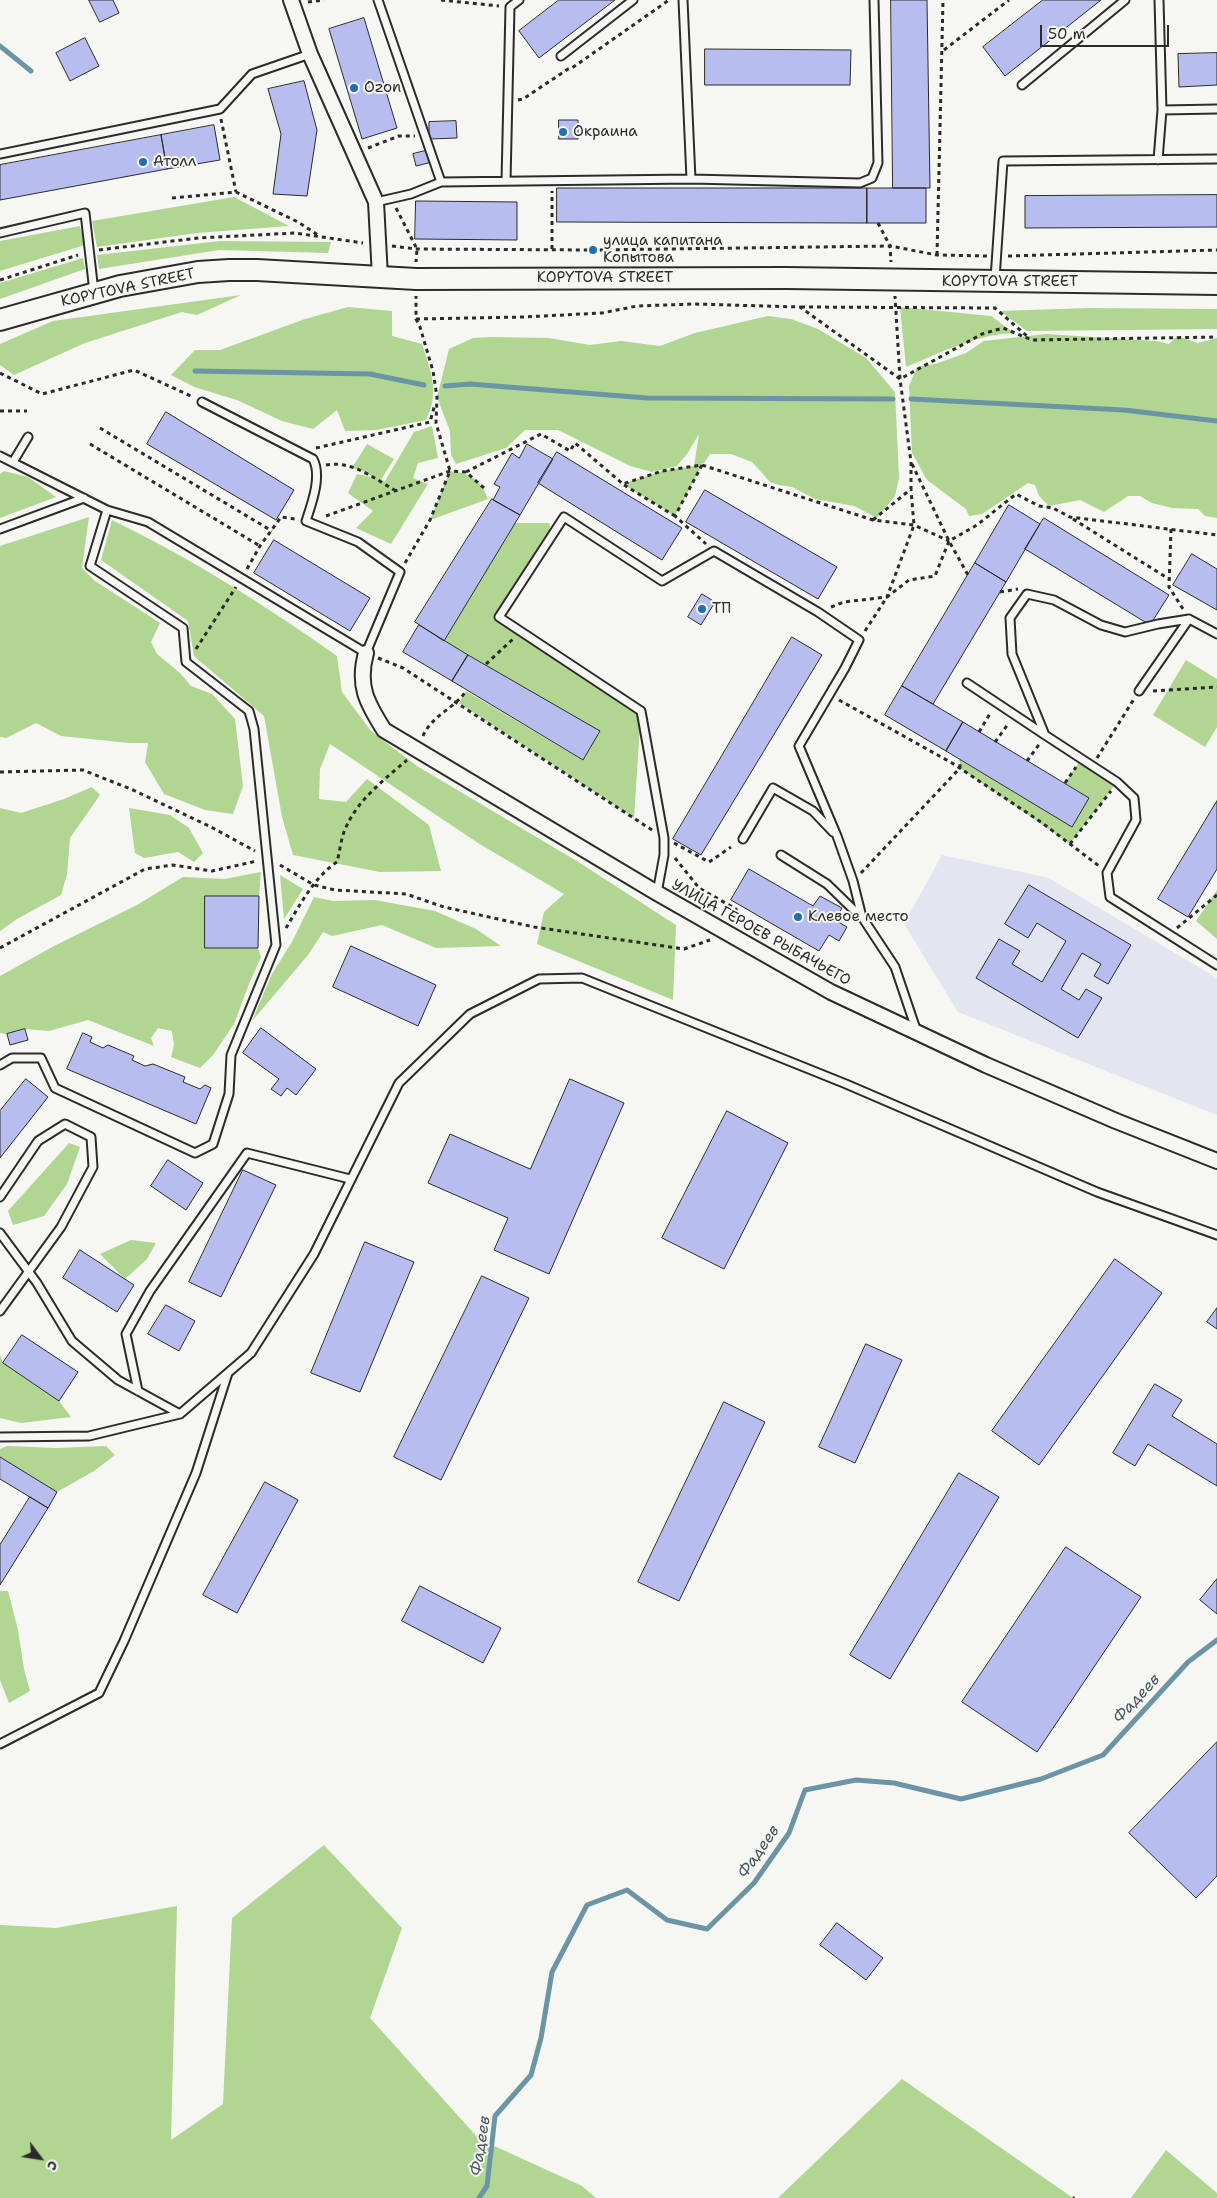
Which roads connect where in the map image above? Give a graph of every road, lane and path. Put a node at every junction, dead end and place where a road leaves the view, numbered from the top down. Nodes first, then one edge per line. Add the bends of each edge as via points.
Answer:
1 (291, 0) edge
2 (324, 0) edge
3 (378, 0) edge
4 (441, 0) edge
5 (519, 0) edge
6 (633, 0) edge
7 (669, 0) edge
8 (682, 0) edge
9 (874, 0) edge
10 (943, 0) edge
11 (1009, 0) edge
12 (1125, 0) edge
13 (1159, 0) edge
14 (308, 2) dead end
15 (510, 7) junction
16 (943, 51) junction
17 (310, 54) junction
18 (561, 56) dead end
19 (1022, 85) dead end
20 (508, 102) junction
21 (220, 109) junction
22 (1217, 109) edge
23 (1162, 110) junction
24 (425, 136) junction
25 (360, 151) dead end
26 (0, 154) edge
27 (1217, 159) edge
28 (1158, 160) junction
29 (690, 179) junction
30 (506, 181) junction
31 (552, 181) junction
32 (442, 182) junction
33 (236, 192) junction
34 (172, 198) dead end
35 (376, 202) junction
36 (0, 233) edge
37 (321, 237) junction
38 (378, 245) junction
39 (552, 249) junction
40 (1217, 250) edge
41 (89, 252) junction
42 (937, 255) junction
43 (996, 257) junction
44 (380, 277) junction
45 (0, 280) edge
46 (995, 282) junction
47 (1217, 284) edge
48 (94, 292) junction
49 (896, 306) junction
50 (800, 307) junction
51 (0, 320) edge
52 (1217, 337) edge
53 (1032, 340) junction
54 (0, 372) edge
55 (900, 379) junction
56 (437, 397) junction
57 (202, 402) joint
58 (27, 411) dead end
59 (0, 412) edge
60 (100, 428) dead end
61 (28, 437) dead end
62 (90, 444) dead end
63 (301, 454) junction
64 (0, 456) edge
65 (13, 462) junction
66 (911, 462) junction
67 (702, 465) junction
68 (317, 467) junction
69 (450, 470) junction
70 (466, 472) junction
71 (623, 484) junction
72 (484, 488) dead end
73 (912, 489) junction
74 (396, 491) junction
75 (84, 498) junction
76 (107, 510) junction
77 (675, 516) junction
78 (1070, 517) junction
79 (873, 520) junction
80 (306, 521) junction
81 (914, 525) junction
82 (0, 529) edge
83 (1171, 529) junction
84 (272, 530) junction
85 (1217, 535) edge
86 (949, 540) junction
87 (260, 546) junction
88 (714, 551) junction
89 (400, 572) junction
90 (968, 575) dead end
91 (242, 578) junction
92 (1169, 579) junction
93 (1017, 589) dead end
94 (1000, 592) dead end
95 (887, 597) junction
96 (818, 612) junction
97 (1189, 620) junction
98 (521, 631) junction
99 (1217, 634) edge
100 (859, 640) junction
101 (366, 653) junction
102 (186, 662) junction
103 (486, 664) dead end
104 (967, 683) dead end
105 (1217, 688) edge
106 (466, 691) dead end
107 (1139, 691) junction
108 (830, 694) junction
109 (459, 703) junction
110 (997, 704) junction
111 (1014, 715) junction
112 (979, 732) dead end
113 (1045, 735) junction
114 (995, 742) dead end
115 (412, 754) junction
116 (1081, 759) junction
117 (960, 760) dead end
118 (1027, 761) dead end
119 (1092, 766) junction
120 (960, 768) junction
121 (0, 772) edge
122 (1117, 782) junction
123 (1065, 783) dead end
124 (837, 836) junction
125 (664, 838) junction
126 (743, 839) dead end
127 (1070, 844) junction
128 (731, 847) dead end
129 (780, 855) dead end
130 (267, 858) junction
131 (1107, 872) junction
132 (853, 881) junction
133 (314, 884) junction
134 (658, 893) junction
135 (1217, 895) edge
136 (862, 917) junction
137 (727, 933) junction
138 (1169, 934) junction
139 (276, 945) junction
140 (748, 945) junction
141 (0, 948) edge
142 (1217, 965) edge
143 (917, 1033) junction
144 (0, 1065) edge
145 (1217, 1161) edge
146 (350, 1179) junction
147 (0, 1197) edge
148 (0, 1233) edge
149 (1217, 1236) edge
150 (29, 1271) junction
151 (0, 1311) edge
152 (228, 1372) junction
153 (138, 1391) junction
154 (180, 1414) junction
155 (0, 1437) edge
156 (0, 1744) edge

1 - 17 street
2 - 14 path
3 - 24 lane
4 - 15 path
5 - 15 lane
6 - 18 lane
7 - 20 path via 524,99
8 - 29 lane
9 - 29 lane via 878,163 872,178 860,183
10 - 16 path
11 - 16 path
12 - 19 lane
13 - 23 lane
15 - 20 lane
16 - 42 path
17 - 21 lane via 252,74
17 - 35 street
20 - 30 lane
21 - 26 lane
21 - 33 path
22 - 23 lane
23 - 28 lane
24 - 25 path via 399,136
24 - 32 lane
27 - 28 lane
28 - 43 lane via 1003,161
29 - 31 lane
30 - 31 lane
30 - 32 lane
31 - 39 path
32 - 35 lane
33 - 34 path
33 - 37 path
35 - 38 street
36 - 41 lane via 85,213
37 - 38 path
37 - 41 path via 294,233 208,238
38 - 39 path via 417,249
38 - 44 street
39 - 42 path via 890,246
40 - 43 path
41 - 45 path
41 - 48 lane
42 - 43 path
43 - 46 lane
44 - 46 main road, KOPYTOVA STREET
44 - 48 main road, KOPYTOVA STREET via 229,270 170,276
46 - 47 main road, KOPYTOVA STREET
48 - 51 main road, KOPYTOVA STREET
49 - 50 path
49 - 53 path via 995,308
49 - 55 path
50 - 55 path
50 - 56 path via 656,305 602,313 416,319 433,370
52 - 53 path
53 - 55 path via 1003,328 982,334
54 - 57 path via 42,394 134,370
55 - 66 path
56 - 63 path via 430,422 325,445
56 - 69 path via 436,422
57 - 63 lane
58 - 59 path
60 - 84 path
61 - 65 lane
62 - 87 path
63 - 68 lane via 312,459
64 - 65 lane
65 - 75 lane
66 - 73 path
66 - 86 path
67 - 71 path via 662,471
67 - 77 path
67 - 79 path
68 - 74 path via 337,463 362,470
68 - 80 lane
69 - 70 path
69 - 74 path
69 - 89 path via 430,520
70 - 71 path via 541,434 570,451 575,443
70 - 72 path
71 - 77 path
73 - 79 path
73 - 81 path
74 - 80 path
75 - 76 lane
75 - 82 lane
76 - 91 lane via 148,522
76 - 102 lane via 90,566 184,628
77 - 88 path
78 - 83 path
78 - 86 path via 1016,494 977,524
78 - 92 path
79 - 81 path
80 - 84 path via 282,518
80 - 89 lane via 358,542
81 - 86 path
81 - 95 path
83 - 85 path
83 - 92 path
84 - 87 path
86 - 90 path
86 - 95 path via 935,576 909,580
87 - 91 path
88 - 96 lane
88 - 98 lane via 662,581 564,516 499,617
89 - 101 lane
91 - 101 lane
91 - 102 path
92 - 97 path via 1169,587
93 - 94 path
95 - 96 path via 844,602
95 - 100 path
96 - 100 lane
97 - 99 lane
97 - 107 lane
97 - 113 lane via 1125,632 1101,625 1054,600 1027,594 1010,618 1012,654
98 - 103 path
98 - 125 lane via 641,711
100 - 108 lane
101 - 109 path via 403,668
101 - 115 street, УЛИЦА ГЕРОЕВ РЫБАЧЬЕГО via 362,669 367,702 384,730
102 - 130 lane via 249,711 254,730
104 - 110 lane
105 - 107 path
106 - 109 path
107 - 119 path
108 - 120 path
108 - 124 lane via 799,746
109 - 115 path via 444,710 424,732
109 - 125 path
110 - 111 lane
110 - 112 path
111 - 113 lane
111 - 114 path
113 - 116 lane
113 - 118 path
115 - 133 path via 359,807 346,825 337,862
115 - 134 street, УЛИЦА ГЕРОЕВ РЫБАЧЬЕГО
116 - 119 lane
116 - 123 path
117 - 120 path
119 - 122 lane
120 - 127 path
120 - 132 path
121 - 130 path via 83,770 151,798
122 - 127 path
122 - 131 lane via 1134,798 1136,820
124 - 126 lane via 813,811 773,788
124 - 132 lane
125 - 128 path via 709,862
125 - 134 lane
125 - 140 path via 672,855 700,888 736,909
127 - 131 path
129 - 136 lane via 827,884
130 - 133 path
130 - 139 lane
130 - 141 path via 212,871 173,864 145,869
131 - 138 lane via 1110,897
132 - 136 lane
133 - 137 path via 335,890 406,894 444,907 534,928 684,949
133 - 139 path
134 - 137 street, УЛИЦА ГЕРОЕВ РЫБАЧЬЕГО
135 - 138 path
136 - 143 lane via 895,966
137 - 140 street, УЛИЦА ГЕРОЕВ РЫБАЧЬЕГО
138 - 142 lane
139 - 144 lane via 231,1055 229,1094 214,1144 195,1153 55,1088 41,1058 12,1058
140 - 143 street, УЛИЦА ГЕРОЕВ РЫБАЧЬЕГО via 831,992
143 - 145 street, УЛИЦА ГЕРОЕВ РЫБАЧЬЕГО via 1116,1121
146 - 149 lane via 399,1082 470,1014 539,979 582,978 846,1084 1097,1192
146 - 152 lane via 314,1254 251,1353
146 - 153 lane via 247,1153 150,1291 126,1334
147 - 150 lane via 38,1141 65,1124 91,1136 93,1167 61,1227
148 - 150 lane
150 - 151 lane
150 - 153 lane via 72,1341 118,1380
152 - 154 lane
152 - 156 lane via 196,1473 124,1641 98,1693
153 - 154 lane
154 - 155 lane via 89,1436

